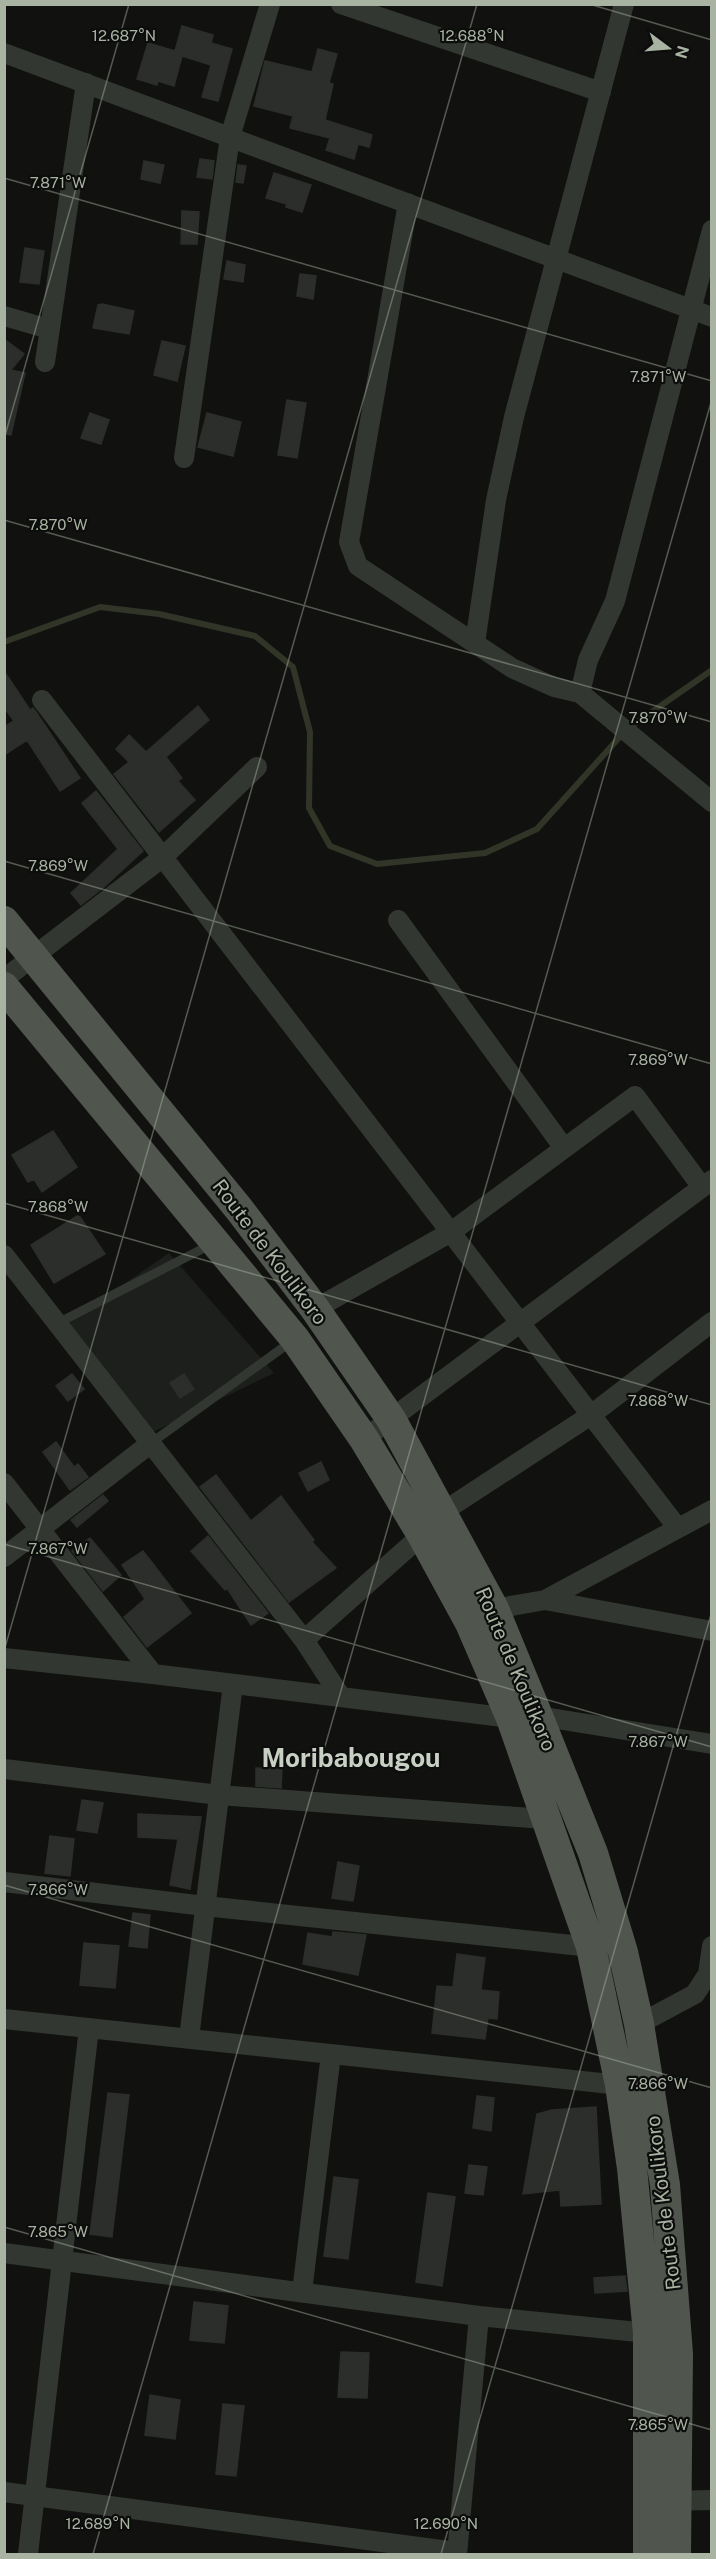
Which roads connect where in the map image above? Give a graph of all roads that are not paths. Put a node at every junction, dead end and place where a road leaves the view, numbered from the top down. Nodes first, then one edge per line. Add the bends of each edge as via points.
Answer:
1 (270, 4) edge
2 (342, 4) edge
3 (624, 4) edge
4 (4, 53) edge
5 (86, 83) junction
6 (601, 93) junction
7 (230, 137) junction
8 (408, 203) junction
9 (711, 230) edge
10 (556, 259) junction
11 (691, 309) junction
12 (4, 316) edge
13 (711, 317) edge
14 (49, 329) junction
15 (45, 362) dead end
16 (183, 458) dead end
17 (475, 644) junction
18 (580, 693) junction
19 (42, 699) dead end
20 (258, 767) dead end
21 (711, 802) edge
22 (163, 857) junction
23 (398, 920) dead end
24 (4, 921) edge
25 (34, 956) junction
26 (4, 979) edge
27 (4, 987) edge
28 (564, 1148) junction
29 (707, 1184) edge
30 (451, 1232) junction
31 (217, 1242) junction
32 (4, 1255) edge
33 (315, 1309) junction
34 (711, 1322) edge
35 (58, 1323) junction
36 (521, 1323) junction
37 (295, 1339) junction
38 (591, 1415) junction
39 (391, 1419) junction
40 (364, 1439) junction
41 (151, 1443) junction
42 (4, 1483) edge
43 (711, 1510) edge
44 (431, 1524) junction
45 (677, 1527) junction
46 (40, 1528) junction
47 (4, 1557) edge
48 (545, 1600) junction
49 (494, 1609) junction
50 (711, 1631) edge
51 (304, 1640) junction
52 (4, 1658) edge
53 (153, 1674) junction
54 (233, 1684) junction
55 (341, 1697) junction
56 (524, 1717) junction
57 (711, 1744) edge
58 (4, 1769) edge
59 (219, 1795) junction
60 (545, 1819) junction
61 (4, 1882) edge
62 (205, 1906) junction
63 (711, 1946) edge
64 (591, 1947) junction
65 (4, 2019) edge
66 (639, 2024) junction
67 (89, 2028) junction
68 (189, 2038) junction
69 (331, 2054) junction
70 (620, 2085) junction
71 (4, 2253) edge
72 (63, 2261) junction
73 (302, 2292) junction
74 (479, 2316) junction
75 (648, 2332) junction
76 (4, 2492) edge
77 (35, 2496) junction
78 (711, 2500) edge
79 (663, 2501) junction
80 (457, 2553) edge
81 (28, 2554) edge
82 (648, 2554) edge
83 (676, 2554) edge

1 - 7 street
2 - 6 street
3 - 6 street
4 - 5 street
5 - 7 street
5 - 14 street
6 - 10 street
7 - 8 street
7 - 16 street
8 - 10 street
8 - 17 street via 349,542 358,566
9 - 11 street
10 - 11 street
10 - 17 street via 511,428
11 - 13 street
11 - 18 street via 615,601 588,660
12 - 14 street
14 - 15 street
17 - 18 street via 512,668 554,687
18 - 21 street
19 - 22 street
20 - 22 street
22 - 25 street
22 - 30 street
23 - 28 street
24 - 25 main road, Route de Koulikoro
25 - 26 street
25 - 33 main road, Route de Koulikoro
27 - 31 main road, Route de Koulikoro
28 - 29 street via 635,1096
28 - 30 street
29 - 36 street
30 - 33 street
30 - 36 street
31 - 35 lane
31 - 37 main road, Route de Koulikoro
32 - 35 street
33 - 39 main road, Route de Koulikoro
34 - 38 street
35 - 41 street
36 - 38 street
36 - 39 street
37 - 40 main road, Route de Koulikoro
37 - 41 lane
38 - 44 street
38 - 45 street
39 - 40 street
39 - 44 main road, Route de Koulikoro
40 - 44 main road, Route de Koulikoro
41 - 46 street
41 - 51 street
42 - 46 street
43 - 45 street
44 - 49 main road, Route de Koulikoro
44 - 51 street
44 - 56 main road, Route de Koulikoro via 470,1623
45 - 48 street
46 - 47 street
46 - 53 street
48 - 49 street
48 - 50 street
49 - 56 main road, Route de Koulikoro
51 - 55 street
52 - 53 street
53 - 54 street
54 - 55 street
54 - 59 street
55 - 56 street
56 - 57 street
56 - 60 main road, Route de Koulikoro
56 - 66 main road, Route de Koulikoro via 593,1853 623,1952
58 - 59 street
59 - 60 street
59 - 62 street
60 - 64 main road, Route de Koulikoro
61 - 62 street
62 - 64 street
62 - 68 street
63 - 66 street via 708,1974 695,1994
64 - 70 main road, Route de Koulikoro
65 - 67 street
66 - 79 main road, Route de Koulikoro via 667,2208 678,2354
67 - 68 street
67 - 72 street
68 - 69 street
69 - 70 street
69 - 73 street
70 - 75 main road, Route de Koulikoro
71 - 72 street
72 - 73 street
72 - 77 street
73 - 74 street
74 - 75 street
74 - 80 street
75 - 79 main road, Route de Koulikoro
76 - 77 street
77 - 80 street
77 - 81 street
78 - 79 street
79 - 82 main road, Route de Koulikoro
79 - 83 main road, Route de Koulikoro

